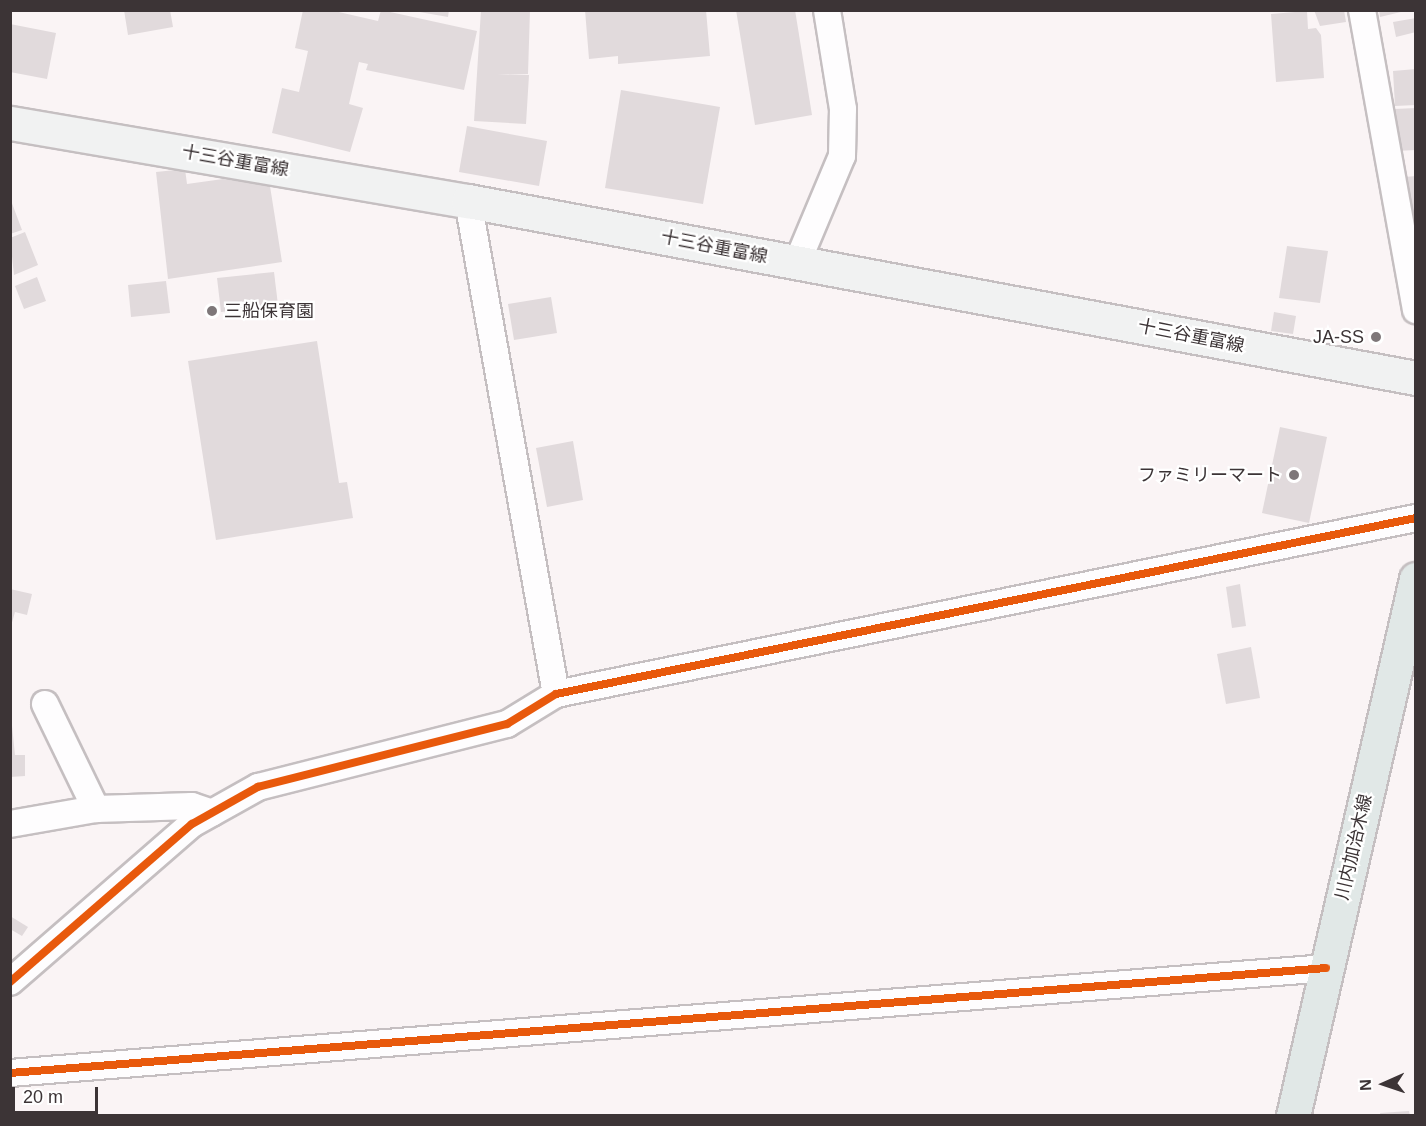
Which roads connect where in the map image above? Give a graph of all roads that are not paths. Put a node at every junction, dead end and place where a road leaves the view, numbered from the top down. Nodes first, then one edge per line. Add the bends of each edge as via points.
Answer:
1 (827, 10) edge
2 (1362, 10) edge
3 (10, 123) edge
4 (468, 201) junction
5 (796, 263) junction
6 (1416, 310) edge
7 (1416, 378) edge
8 (1416, 518) edge
9 (1416, 579) edge
10 (556, 694) junction
11 (45, 705) dead end
12 (96, 809) junction
13 (212, 813) junction
14 (10, 824) edge
15 (1326, 968) junction
16 (10, 982) edge
17 (10, 1073) edge
18 (1293, 1116) edge

1 - 5 street via 843,109 842,156
2 - 6 street
3 - 4 main road, 十三谷重富線
4 - 5 main road, 十三谷重富線
4 - 10 street
5 - 7 main road, 十三谷重富線
8 - 10 street
9 - 15 main road, 川内加治木線
10 - 13 street via 507,724 258,787
11 - 12 street
12 - 13 street via 192,806
12 - 14 street
13 - 16 street via 192,824
15 - 17 street
15 - 18 main road, 川内加治木線

